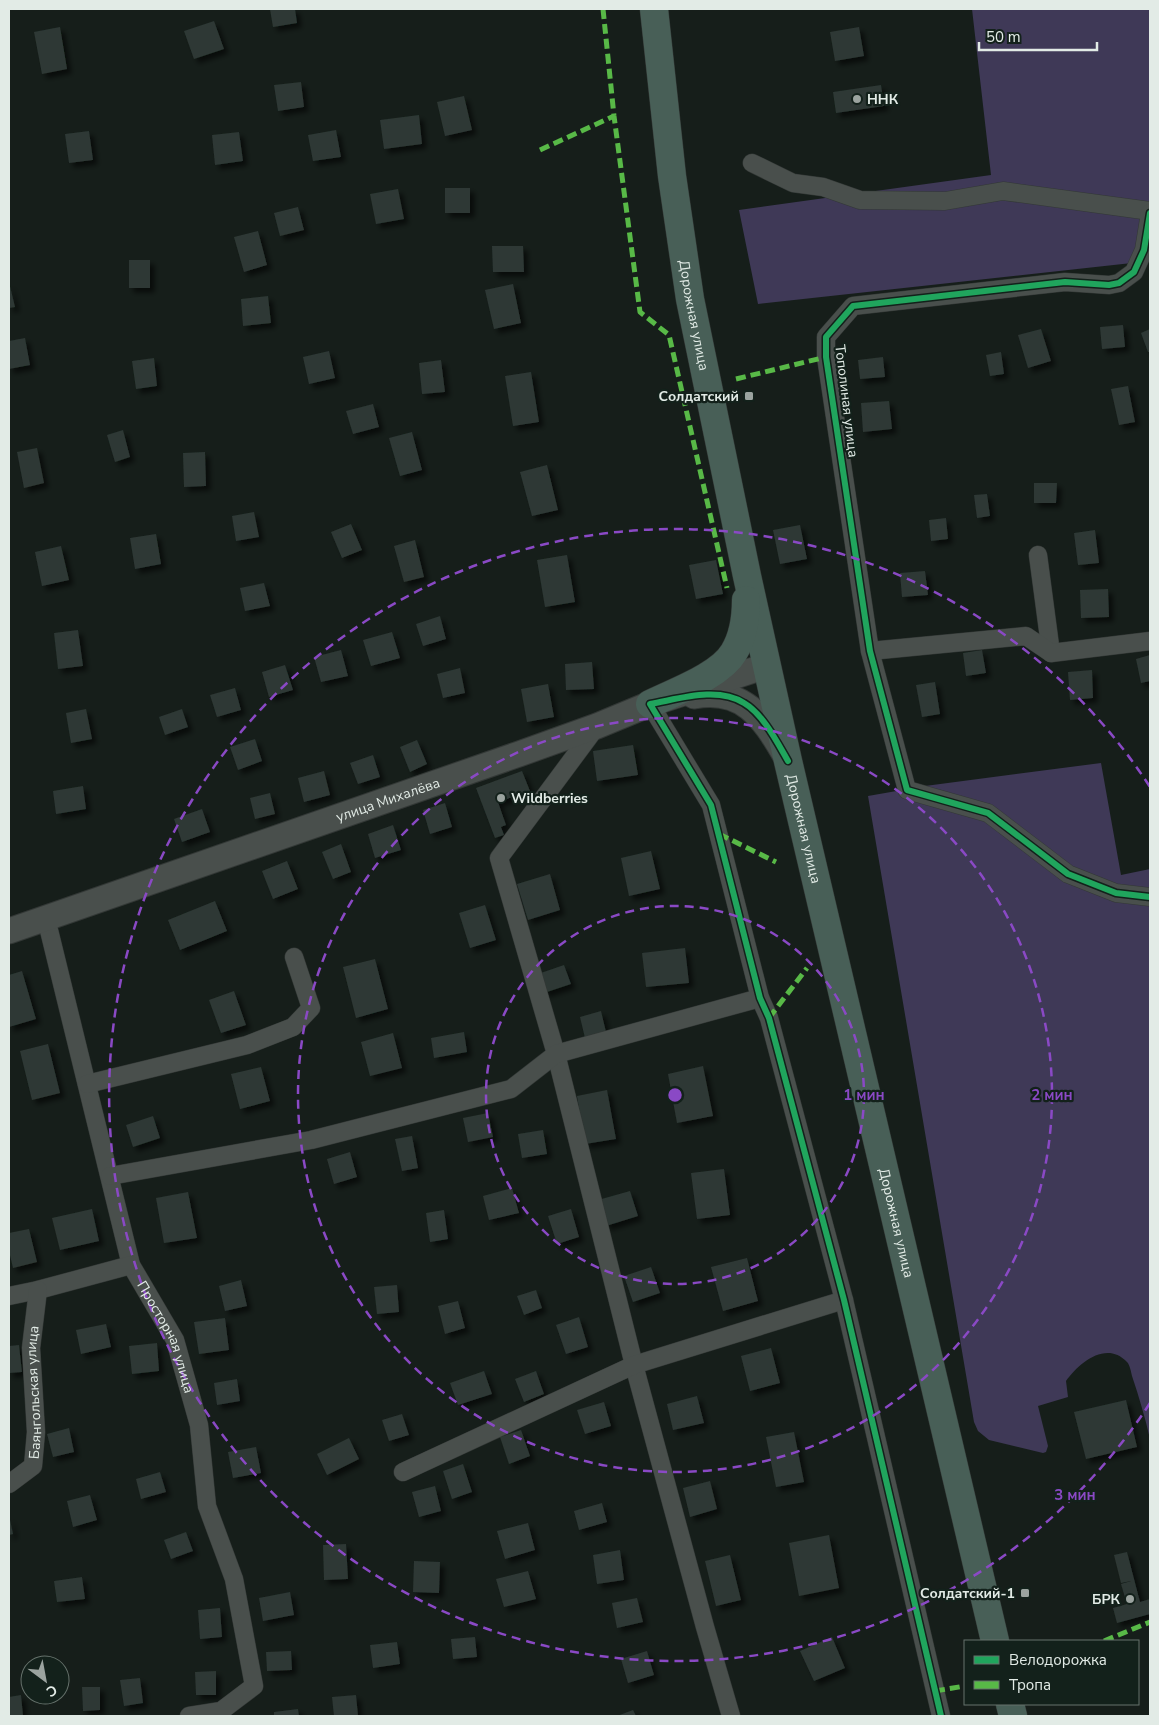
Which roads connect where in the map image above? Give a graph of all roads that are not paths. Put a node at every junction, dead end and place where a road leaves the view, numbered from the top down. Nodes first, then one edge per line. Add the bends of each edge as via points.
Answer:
1 (654, 9) edge
2 (752, 163) dead end
3 (1150, 212) edge
4 (1038, 555) dead end
5 (747, 576) junction
6 (1150, 641) edge
7 (870, 651) junction
8 (1051, 653) junction
9 (766, 666) junction
10 (650, 704) junction
11 (597, 726) junction
12 (788, 760) junction
13 (1150, 897) edge
14 (46, 918) junction
15 (9, 932) edge
16 (294, 957) dead end
17 (760, 998) junction
18 (556, 1054) junction
19 (87, 1084) junction
20 (110, 1176) junction
21 (131, 1266) junction
22 (38, 1290) junction
23 (9, 1296) edge
24 (844, 1300) junction
25 (634, 1365) junction
26 (403, 1472) dead end
27 (9, 1484) edge
28 (996, 1640) edge
29 (189, 1716) edge
30 (731, 1716) edge
31 (941, 1716) edge

1 - 5 highway, Дорожная улица via 672,176 690,299
2 - 3 street via 793,183 823,187 860,200 945,201 1003,191
3 - 7 street, Тополиная улица via 1144,250 1134,272 1119,284 1065,282 853,306 826,337 826,357
4 - 8 street
5 - 9 highway, Дорожная улица
5 - 10 highway via 742,634 734,653 718,669
6 - 8 street
7 - 8 street via 1026,636
7 - 13 street, Тополиная улица via 908,790 988,813 1068,874 1116,893
9 - 10 street, улица Михалёва
9 - 12 highway, Дорожная улица
10 - 11 street, улица Михалёва
10 - 12 street via 700,695 723,695 744,703 761,718
10 - 17 street via 711,805
11 - 14 street, улица Михалёва
11 - 18 street via 500,858
12 - 28 highway, Дорожная улица
14 - 15 street, улица Михалёва
14 - 19 street, Просторная улица
16 - 19 street via 311,1008 294,1027 247,1045
17 - 18 street
17 - 24 street via 769,1018
18 - 20 street via 511,1089 311,1140
18 - 25 street
19 - 20 street, Просторная улица
20 - 21 street, Просторная улица
21 - 22 street
21 - 29 street, Просторная улица via 175,1340 199,1425 207,1506 234,1579 254,1686 221,1711
22 - 23 street
22 - 27 street, Баянгольская улица via 31,1348 36,1432 33,1466
24 - 25 street
24 - 31 street
25 - 26 street
25 - 30 street

